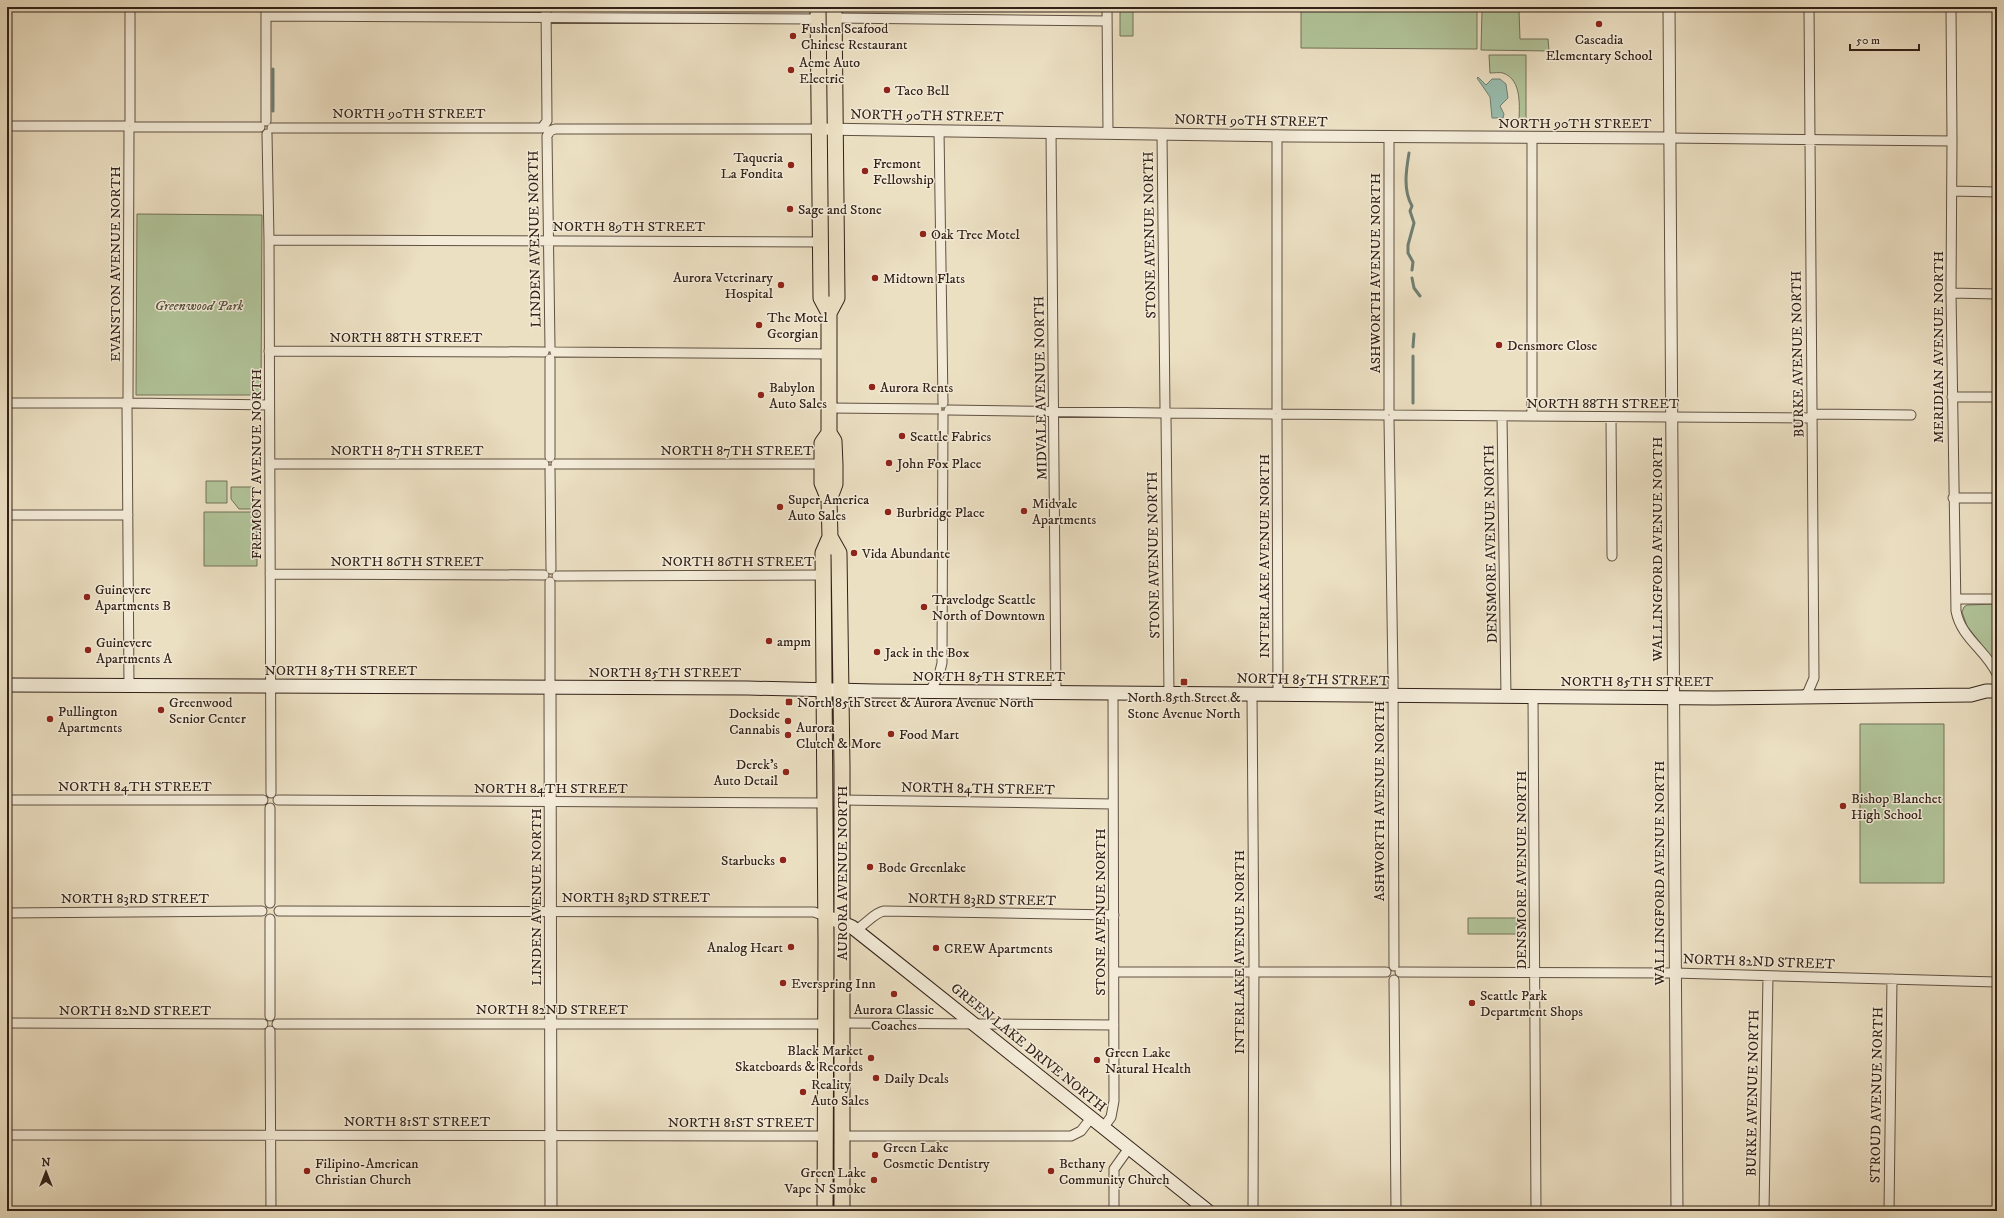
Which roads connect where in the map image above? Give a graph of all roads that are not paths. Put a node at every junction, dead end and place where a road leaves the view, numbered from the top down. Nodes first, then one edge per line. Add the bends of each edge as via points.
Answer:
1 (130, 7) edge
2 (546, 7) edge
3 (1107, 7) edge
4 (1669, 7) edge
5 (1809, 7) edge
6 (1950, 7) edge
7 (267, 12) edge
8 (834, 12) edge
9 (818, 13) edge
10 (546, 17) junction
11 (1108, 21) junction
12 (7, 126) edge
13 (129, 126) junction
14 (266, 127) junction
15 (548, 129) junction
16 (820, 129) junction
17 (836, 129) junction
18 (939, 130) junction
19 (1051, 132) junction
20 (1108, 132) junction
21 (1162, 134) junction
22 (1277, 135) junction
23 (1389, 136) junction
24 (1532, 138) junction
25 (1669, 138) junction
26 (1809, 140) junction
27 (1952, 141) junction
28 (1952, 191) junction
29 (1997, 192) edge
30 (269, 240) junction
31 (550, 240) junction
32 (821, 242) junction
33 (1950, 293) junction
34 (1997, 294) edge
35 (829, 313) junction
36 (269, 351) junction
37 (550, 352) junction
38 (829, 354) junction
39 (1952, 396) junction
40 (1997, 396) edge
41 (7, 403) edge
42 (127, 403) junction
43 (269, 404) junction
44 (828, 408) junction
45 (943, 409) junction
46 (1054, 411) junction
47 (1165, 413) junction
48 (1277, 414) junction
49 (1911, 414) dead end
50 (1389, 415) junction
51 (1502, 416) junction
52 (1532, 416) junction
53 (1812, 416) junction
54 (1611, 417) junction
55 (1671, 417) junction
56 (828, 433) junction
57 (270, 464) junction
58 (550, 464) junction
59 (821, 464) junction
60 (1953, 498) junction
61 (1997, 498) edge
62 (829, 500) junction
63 (7, 515) edge
64 (128, 515) junction
65 (830, 537) junction
66 (1612, 556) dead end
67 (270, 574) junction
68 (823, 575) junction
69 (551, 576) junction
70 (1956, 599) junction
71 (1997, 599) edge
72 (1997, 674) edge
73 (1997, 677) edge
74 (7, 685) edge
75 (128, 686) junction
76 (272, 686) junction
77 (550, 687) junction
78 (823, 689) junction
79 (842, 690) junction
80 (930, 691) junction
81 (1056, 692) junction
82 (1114, 693) junction
83 (1169, 693) junction
84 (1252, 694) junction
85 (1278, 694) junction
86 (1996, 694) edge
87 (1393, 696) junction
88 (1506, 696) junction
89 (1533, 696) junction
90 (1673, 697) junction
91 (1802, 698) junction
92 (271, 793) junction
93 (7, 800) edge
94 (263, 800) junction
95 (278, 800) junction
96 (842, 800) junction
97 (551, 802) junction
98 (818, 803) junction
99 (1113, 804) junction
100 (270, 808) junction
101 (270, 903) junction
102 (262, 911) junction
103 (279, 911) junction
104 (551, 911) junction
105 (7, 913) edge
106 (1114, 915) junction
107 (825, 916) junction
108 (270, 919) junction
109 (849, 926) junction
110 (1397, 969) junction
111 (1114, 972) junction
112 (1254, 972) junction
113 (1386, 972) junction
114 (1535, 973) junction
115 (1674, 973) junction
116 (1768, 976) junction
117 (1892, 979) junction
118 (1394, 980) junction
119 (1997, 982) edge
120 (270, 1016) junction
121 (551, 1023) junction
122 (843, 1023) junction
123 (7, 1024) edge
124 (263, 1024) junction
125 (278, 1024) junction
126 (826, 1024) junction
127 (974, 1024) junction
128 (1114, 1025) junction
129 (270, 1031) junction
130 (1091, 1118) junction
131 (1104, 1128) junction
132 (7, 1135) edge
133 (271, 1135) junction
134 (551, 1136) junction
135 (826, 1136) junction
136 (843, 1136) junction
137 (1129, 1148) junction
138 (271, 1211) edge
139 (551, 1211) edge
140 (825, 1211) edge
141 (842, 1211) edge
142 (1114, 1211) edge
143 (1208, 1211) edge
144 (1253, 1211) edge
145 (1396, 1211) edge
146 (1536, 1211) edge
147 (1677, 1211) edge
148 (1764, 1211) edge
149 (1889, 1211) edge

1 - 13 street, EVANSTON AVENUE NORTH
2 - 10 street, LINDEN AVENUE NORTH
3 - 11 street
4 - 25 street, WALLINGFORD AVENUE NORTH
5 - 26 street, BURKE AVENUE NORTH
6 - 27 street, MERIDIAN AVENUE NORTH
7 - 10 street
7 - 14 street, FREMONT AVENUE NORTH
8 - 11 street
8 - 17 highway, AURORA AVENUE NORTH
9 - 10 street
9 - 16 highway, AURORA AVENUE NORTH
10 - 15 street, LINDEN AVENUE NORTH
11 - 20 street
12 - 13 street, NORTH 90TH STREET
13 - 14 street, NORTH 90TH STREET
13 - 42 street, EVANSTON AVENUE NORTH
14 - 15 street, NORTH 90TH STREET
14 - 30 street, FREMONT AVENUE NORTH
15 - 16 street, NORTH 90TH STREET
15 - 31 street, LINDEN AVENUE NORTH
16 - 17 street, NORTH 90TH STREET
16 - 32 highway, AURORA AVENUE NORTH
17 - 18 street, NORTH 90TH STREET
17 - 35 highway, AURORA AVENUE NORTH via 837,298
18 - 19 street, NORTH 90TH STREET
18 - 45 street
19 - 20 street, NORTH 90TH STREET
19 - 46 street, MIDVALE AVENUE NORTH
20 - 21 street, NORTH 90TH STREET
21 - 22 street, NORTH 90TH STREET
21 - 47 street, STONE AVENUE NORTH
22 - 23 street, NORTH 90TH STREET
22 - 48 street, INTERLAKE AVENUE NORTH
23 - 24 street, NORTH 90TH STREET
23 - 50 street, ASHWORTH AVENUE NORTH
24 - 25 street, NORTH 90TH STREET
24 - 52 street
25 - 26 street, NORTH 90TH STREET
25 - 55 street, WALLINGFORD AVENUE NORTH
26 - 27 street, NORTH 90TH STREET
26 - 53 street, BURKE AVENUE NORTH
27 - 28 street, MERIDIAN AVENUE NORTH
28 - 29 street
28 - 33 street, MERIDIAN AVENUE NORTH
30 - 31 street, NORTH 89TH STREET
30 - 36 street, FREMONT AVENUE NORTH
31 - 32 street, NORTH 89TH STREET
31 - 37 street, LINDEN AVENUE NORTH
32 - 35 highway, AURORA AVENUE NORTH via 821,298
33 - 34 street
33 - 39 street, MERIDIAN AVENUE NORTH
35 - 38 highway, AURORA AVENUE NORTH
36 - 37 street, NORTH 88TH STREET
36 - 43 street, FREMONT AVENUE NORTH
37 - 38 street, NORTH 88TH STREET
37 - 58 street, LINDEN AVENUE NORTH
38 - 44 highway, AURORA AVENUE NORTH
39 - 40 street
39 - 60 street, MERIDIAN AVENUE NORTH
41 - 42 street
42 - 43 street
42 - 64 street, EVANSTON AVENUE NORTH
43 - 57 street, FREMONT AVENUE NORTH
44 - 45 street, NORTH 88TH STREET
44 - 56 highway, AURORA AVENUE NORTH
45 - 46 street, NORTH 88TH STREET
45 - 80 street via 942,663
46 - 47 street, NORTH 88TH STREET
46 - 81 street, MIDVALE AVENUE NORTH
47 - 48 street, NORTH 88TH STREET
47 - 83 street, STONE AVENUE NORTH
48 - 50 street, NORTH 88TH STREET
48 - 85 street, INTERLAKE AVENUE NORTH
49 - 53 street, NORTH 88TH STREET
50 - 51 street, NORTH 88TH STREET
50 - 87 street, ASHWORTH AVENUE NORTH
51 - 52 street, NORTH 88TH STREET
51 - 88 street, DENSMORE AVENUE NORTH
52 - 54 street, NORTH 88TH STREET
53 - 55 street, NORTH 88TH STREET
53 - 91 street, BURKE AVENUE NORTH via 1814,678 1808,692
54 - 55 street, NORTH 88TH STREET
54 - 66 street
55 - 90 street, WALLINGFORD AVENUE NORTH
56 - 59 highway, AURORA AVENUE NORTH via 822,443
56 - 62 highway, AURORA AVENUE NORTH via 834,441 836,465 836,484
57 - 58 street, NORTH 87TH STREET
57 - 67 street, FREMONT AVENUE NORTH
58 - 59 street, NORTH 87TH STREET
58 - 69 street, LINDEN AVENUE NORTH
59 - 62 highway, AURORA AVENUE NORTH via 822,483
60 - 61 street
60 - 70 street, MERIDIAN AVENUE NORTH
62 - 65 highway, AURORA AVENUE NORTH
63 - 64 street
64 - 75 street, EVANSTON AVENUE NORTH
65 - 68 highway, AURORA AVENUE NORTH via 823,552
65 - 79 highway, AURORA AVENUE NORTH via 839,552
67 - 69 street, NORTH 86TH STREET
67 - 76 street, FREMONT AVENUE NORTH
68 - 69 street, NORTH 86TH STREET
68 - 78 highway, AURORA AVENUE NORTH
69 - 77 street, LINDEN AVENUE NORTH
70 - 71 street
70 - 72 street, MERIDIAN AVENUE NORTH via 1957,618 1963,630
73 - 86 street
74 - 75 main road, NORTH 85TH STREET
75 - 76 main road, NORTH 85TH STREET
76 - 77 main road, NORTH 85TH STREET
76 - 92 street, FREMONT AVENUE NORTH
77 - 78 main road, NORTH 85TH STREET
77 - 97 street, LINDEN AVENUE NORTH
78 - 79 main road, NORTH 85TH STREET
78 - 98 highway, AURORA AVENUE NORTH
79 - 80 main road, NORTH 85TH STREET
79 - 96 highway, AURORA AVENUE NORTH
80 - 81 main road, NORTH 85TH STREET
81 - 82 main road, NORTH 85TH STREET
82 - 83 main road, NORTH 85TH STREET
82 - 99 street, STONE AVENUE NORTH
83 - 84 main road, NORTH 85TH STREET
84 - 85 main road, NORTH 85TH STREET
84 - 112 street, INTERLAKE AVENUE NORTH
85 - 87 main road, NORTH 85TH STREET
86 - 91 main road, NORTH 85TH STREET via 1986,699 1971,695
87 - 88 main road, NORTH 85TH STREET
87 - 110 street, ASHWORTH AVENUE NORTH
88 - 89 main road, NORTH 85TH STREET
89 - 90 main road, NORTH 85TH STREET
89 - 114 street, DENSMORE AVENUE NORTH
90 - 91 main road, NORTH 85TH STREET
90 - 115 street, WALLINGFORD AVENUE NORTH
92 - 94 street
92 - 95 street
93 - 94 street, NORTH 84TH STREET
94 - 100 street
95 - 97 street, NORTH 84TH STREET
95 - 100 street via 277,805
96 - 99 street, NORTH 84TH STREET
96 - 109 highway, AURORA AVENUE NORTH
97 - 98 street, NORTH 84TH STREET
97 - 104 street, LINDEN AVENUE NORTH
98 - 107 highway, AURORA AVENUE NORTH
99 - 106 street, STONE AVENUE NORTH
100 - 101 street
101 - 102 street via 265,905
101 - 103 street via 277,906
102 - 105 street, NORTH 83RD STREET
102 - 108 street via 265,917
103 - 104 street, NORTH 83RD STREET
103 - 108 street via 275,918
104 - 107 street, NORTH 83RD STREET via 814,912
104 - 121 street, LINDEN AVENUE NORTH
106 - 109 street, NORTH 83RD STREET via 884,911 875,914 867,923
106 - 111 street, STONE AVENUE NORTH
107 - 109 main road, GREEN LAKE DRIVE NORTH
107 - 126 highway, AURORA AVENUE NORTH
108 - 120 street
109 - 122 highway, AURORA AVENUE NORTH
109 - 127 main road, GREEN LAKE DRIVE NORTH
110 - 113 street via 1388,968
110 - 114 street, NORTH 82ND STREET
110 - 118 street via 1398,978
111 - 112 street
111 - 128 street, STONE AVENUE NORTH
112 - 113 street
112 - 144 street, INTERLAKE AVENUE NORTH
113 - 118 street via 1388,977
114 - 115 street, NORTH 82ND STREET
114 - 146 street, DENSMORE AVENUE NORTH
115 - 116 street, NORTH 82ND STREET
115 - 147 street, WALLINGFORD AVENUE NORTH
116 - 117 street, NORTH 82ND STREET
116 - 148 street, BURKE AVENUE NORTH
117 - 119 street, NORTH 82ND STREET
117 - 149 street, STROUD AVENUE NORTH
118 - 145 street
120 - 124 street via 265,1018
120 - 125 street via 276,1018
121 - 125 street, NORTH 82ND STREET
121 - 126 street, NORTH 82ND STREET
121 - 134 street, LINDEN AVENUE NORTH
122 - 127 street
122 - 136 highway, AURORA AVENUE NORTH
123 - 124 street, NORTH 82ND STREET
124 - 129 street
125 - 129 street
126 - 135 highway, AURORA AVENUE NORTH
127 - 128 street
127 - 130 main road, GREEN LAKE DRIVE NORTH
128 - 131 street, STONE AVENUE NORTH via 1114,1106
129 - 133 street
130 - 131 main road, GREEN LAKE DRIVE NORTH
130 - 136 street via 1081,1131 1071,1136
131 - 137 main road, GREEN LAKE DRIVE NORTH
132 - 133 street, NORTH 81ST STREET
133 - 134 street, NORTH 81ST STREET
133 - 138 street
134 - 135 street, NORTH 81ST STREET
134 - 139 street, LINDEN AVENUE NORTH
135 - 140 highway, AURORA AVENUE NORTH
136 - 141 highway, AURORA AVENUE NORTH
137 - 142 street via 1114,1169
137 - 143 main road, GREEN LAKE DRIVE NORTH

